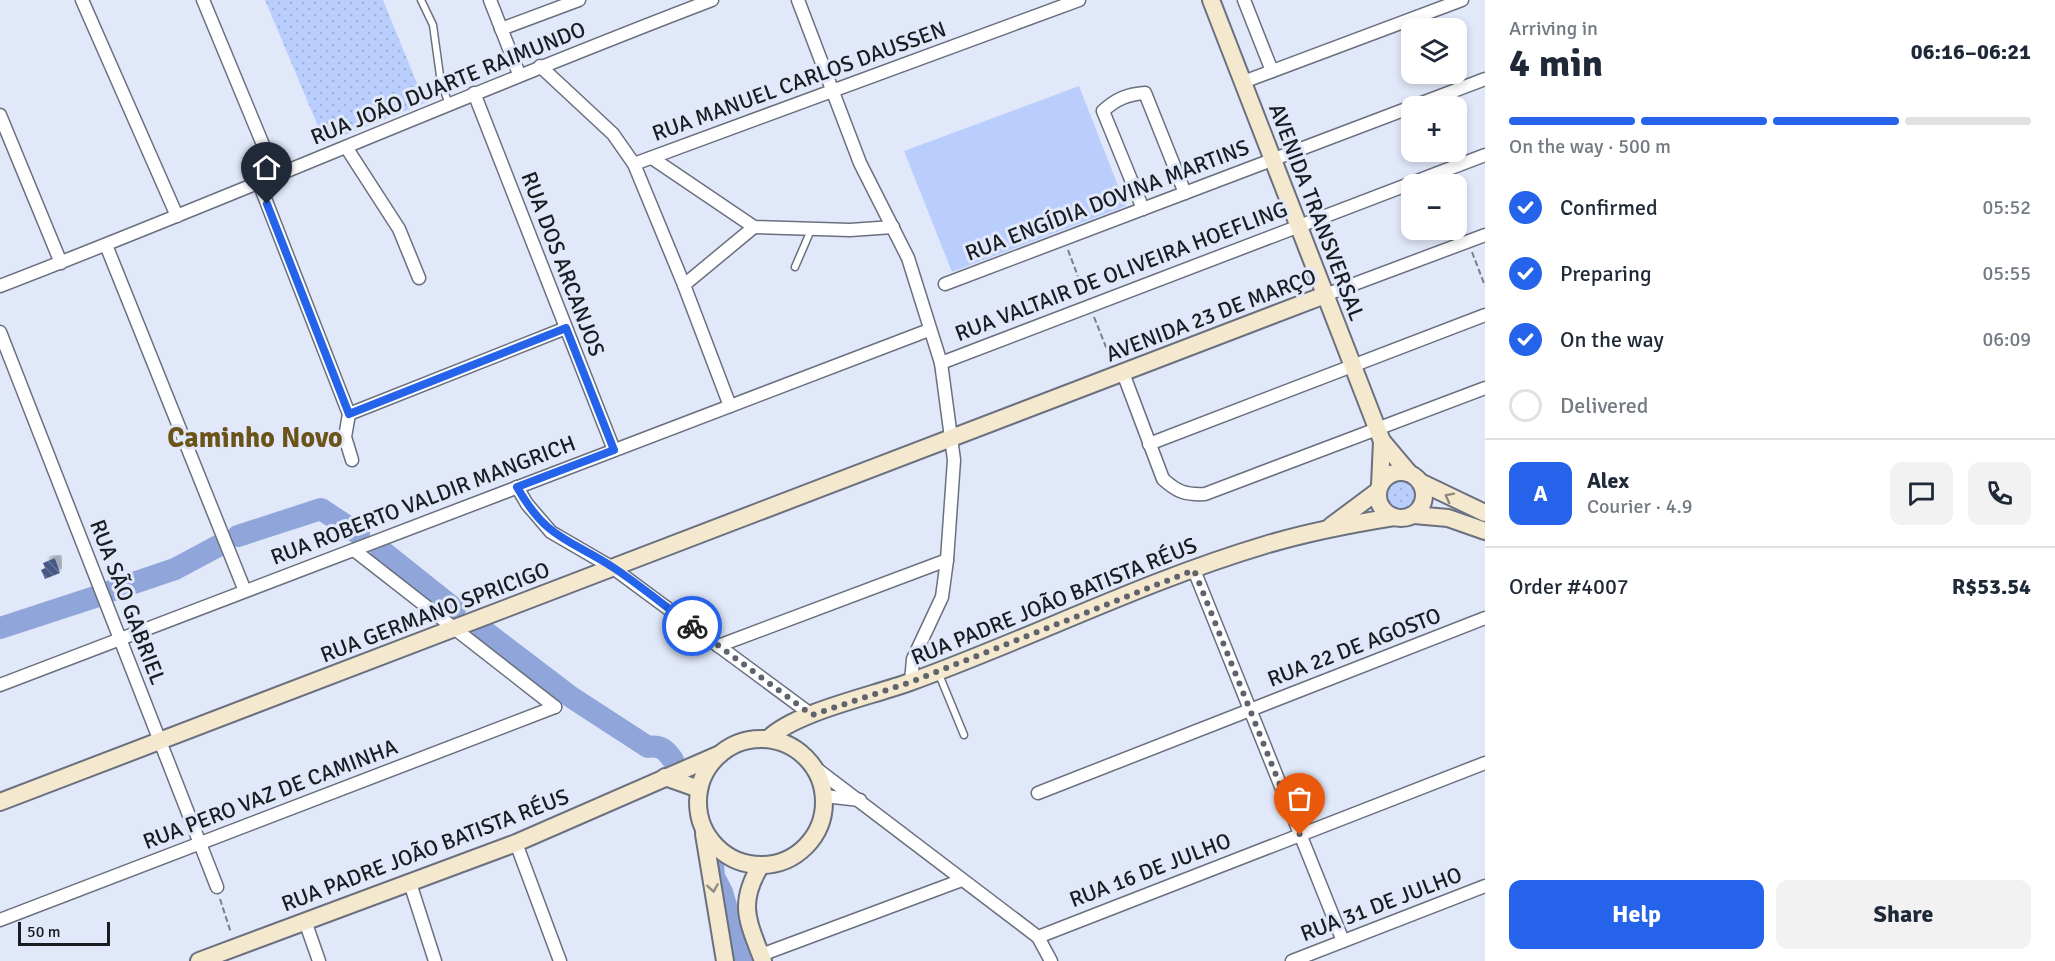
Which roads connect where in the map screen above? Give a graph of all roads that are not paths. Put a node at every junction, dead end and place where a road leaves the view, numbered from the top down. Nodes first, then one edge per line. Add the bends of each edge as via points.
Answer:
1 (82, 0) edge
2 (203, 0) edge
3 (421, 0) edge
4 (490, 0) edge
5 (579, 0) edge
6 (712, 0) edge
7 (798, 0) edge
8 (1079, 0) edge
9 (1211, 0) edge
10 (1244, 0) edge
11 (1462, 0) edge
12 (501, 29) junction
13 (540, 66) junction
14 (1272, 71) junction
15 (519, 74) junction
16 (1485, 79) edge
17 (1243, 82) junction
18 (832, 91) junction
19 (474, 93) junction
20 (449, 104) junction
21 (0, 115) edge
22 (346, 147) junction
23 (1485, 155) edge
24 (652, 158) junction
25 (1272, 159) junction
26 (634, 164) junction
27 (276, 176) junction
28 (259, 183) junction
29 (1185, 193) junction
30 (1143, 209) junction
31 (177, 216) junction
32 (1299, 226) junction
33 (754, 227) junction
34 (893, 227) junction
35 (811, 230) junction
36 (1485, 234) edge
37 (106, 245) junction
38 (61, 263) junction
39 (795, 267) dead end
40 (419, 278) dead end
41 (945, 284) dead end
42 (684, 285) junction
43 (0, 286) edge
44 (1325, 295) junction
45 (1485, 315) edge
46 (566, 328) junction
47 (929, 330) junction
48 (0, 332) edge
49 (941, 363) junction
50 (1353, 365) junction
51 (1123, 373) junction
52 (1485, 388) edge
53 (730, 406) junction
54 (349, 414) junction
55 (1380, 435) junction
56 (953, 438) junction
57 (1149, 444) junction
58 (614, 450) junction
59 (352, 460) dead end
60 (1414, 477) junction
61 (517, 487) junction
62 (1379, 488) junction
63 (1483, 511) edge
64 (1414, 515) junction
65 (1394, 517) junction
66 (1448, 518) junction
67 (1329, 528) junction
68 (1485, 531) edge
69 (354, 549) junction
70 (946, 560) junction
71 (613, 568) junction
72 (1194, 570) junction
73 (245, 591) junction
74 (1485, 618) edge
75 (454, 628) junction
76 (120, 639) junction
77 (718, 646) junction
78 (938, 671) junction
79 (911, 682) junction
80 (0, 685) edge
81 (1250, 710) junction
82 (805, 718) junction
83 (964, 735) dead end
84 (768, 739) junction
85 (160, 741) junction
86 (792, 746) junction
87 (720, 754) junction
88 (1485, 763) edge
89 (813, 766) junction
90 (665, 777) junction
91 (699, 789) junction
92 (1038, 793) dead end
93 (824, 796) junction
94 (861, 800) junction
95 (0, 802) edge
96 (703, 830) junction
97 (1300, 835) junction
98 (200, 843) junction
99 (516, 843) junction
100 (761, 865) junction
101 (962, 880) junction
102 (410, 883) junction
103 (1485, 886) edge
104 (217, 887) road end
105 (0, 920) edge
106 (305, 921) junction
107 (1038, 937) junction
108 (1343, 941) junction
109 (762, 958) edge
110 (199, 961) edge
111 (319, 961) edge
112 (435, 961) edge
113 (560, 961) edge
114 (725, 961) edge
115 (1051, 961) edge
116 (1292, 961) edge

1 - 31 street
2 - 27 street
3 - 20 lane via 433,25 441,83
4 - 12 street
5 - 12 street
6 - 13 street, RUA JOÃO DUARTE RAIMUNDO
7 - 18 street
8 - 18 street, RUA MANUEL CARLOS DAUSSEN
9 - 17 main road, AVENIDA TRANSVERSAL
10 - 14 street
11 - 14 street
12 - 15 street
13 - 15 street, RUA JOÃO DUARTE RAIMUNDO
13 - 26 street via 613,134
14 - 17 street
15 - 19 street, RUA JOÃO DUARTE RAIMUNDO
16 - 25 street, RUA ENGÍDIA DOVINA MARTINS
17 - 25 main road, AVENIDA TRANSVERSAL
18 - 24 street, RUA MANUEL CARLOS DAUSSEN
18 - 34 street via 860,163
19 - 20 street, RUA JOÃO DUARTE RAIMUNDO
19 - 46 street, RUA DOS ARCANJOS
20 - 22 street, RUA JOÃO DUARTE RAIMUNDO
21 - 38 street
22 - 27 street, RUA JOÃO DUARTE RAIMUNDO
22 - 40 street via 399,229
23 - 32 street, RUA VALTAIR DE OLIVEIRA HOEFLING
24 - 26 street, RUA MANUEL CARLOS DAUSSEN
24 - 33 street
25 - 29 street, RUA ENGÍDIA DOVINA MARTINS
25 - 32 main road, AVENIDA TRANSVERSAL
26 - 42 street
27 - 28 street, RUA JOÃO DUARTE RAIMUNDO
28 - 31 street, RUA JOÃO DUARTE RAIMUNDO
28 - 54 street
29 - 30 street, RUA ENGÍDIA DOVINA MARTINS
29 - 30 street via 1145,93 1131,94 1103,111
30 - 41 street, RUA ENGÍDIA DOVINA MARTINS
31 - 37 street, RUA JOÃO DUARTE RAIMUNDO
32 - 44 main road, AVENIDA TRANSVERSAL
32 - 49 street, RUA VALTAIR DE OLIVEIRA HOEFLING
33 - 35 street
33 - 42 street
34 - 35 street
34 - 47 street via 908,258
35 - 39 lane
36 - 44 street, AVENIDA 23 DE MARÇO
37 - 38 street, RUA JOÃO DUARTE RAIMUNDO
37 - 73 street
38 - 43 street, RUA JOÃO DUARTE RAIMUNDO
42 - 53 street
44 - 50 main road, AVENIDA TRANSVERSAL
44 - 51 main road, AVENIDA 23 DE MARÇO
45 - 50 street
46 - 54 street
46 - 58 street, RUA DOS ARCANJOS
47 - 49 street
47 - 53 street, RUA ROBERTO VALDIR MANGRICH
48 - 76 street, RUA SÃO GABRIEL
49 - 56 street
50 - 55 main road, AVENIDA TRANSVERSAL
50 - 57 street
51 - 56 main road, AVENIDA 23 DE MARÇO
51 - 57 street
52 - 55 street
53 - 58 street, RUA ROBERTO VALDIR MANGRICH
54 - 59 street via 345,437
55 - 57 street via 1205,494 1189,495 1176,491 1163,479
55 - 60 main road, AVENIDA TRANSVERSAL
55 - 62 main road, AVENIDA TRANSVERSAL
56 - 70 street
56 - 71 main road, RUA GERMANO SPRICIGO
58 - 61 street, RUA ROBERTO VALDIR MANGRICH
60 - 62 main road via 1396,473
63 -> 60 main road
60 - 64 main road via 1424,500
61 - 69 street, RUA ROBERTO VALDIR MANGRICH
61 - 71 street via 551,532
62 - 65 main road via 1380,504
62 - 67 main road, RUA PADRE JOÃO BATISTA RÉUS
63 - 66 main road
64 - 65 main road
64 - 66 main road
65 - 67 main road, RUA PADRE JOÃO BATISTA RÉUS
66 - 68 main road
67 - 72 main road, RUA PADRE JOÃO BATISTA RÉUS
69 - 73 street, RUA ROBERTO VALDIR MANGRICH
69 - 75 street
70 - 77 street
70 - 79 street via 942,597 913,659
71 - 75 main road, RUA GERMANO SPRICIGO
71 - 77 street
72 - 78 main road, RUA PADRE JOÃO BATISTA RÉUS
72 - 81 street
73 - 76 street, RUA ROBERTO VALDIR MANGRICH
74 - 81 street, RUA 22 DE AGOSTO
75 - 85 main road, RUA GERMANO SPRICIGO
75 - 98 street, RUA PERO VAZ DE CAMINHA via 555,707
76 - 80 street, RUA ROBERTO VALDIR MANGRICH
76 - 85 street, RUA SÃO GABRIEL
77 - 82 street
78 - 79 main road, RUA PADRE JOÃO BATISTA RÉUS
78 - 83 lane
79 - 82 main road, RUA PADRE JOÃO BATISTA RÉUS
81 - 92 street, RUA 22 DE AGOSTO
81 - 97 street
82 - 84 main road, RUA PADRE JOÃO BATISTA RÉUS via 776,730
82 - 86 main road via 791,736
84 - 86 main road
84 - 87 main road via 745,741
85 - 95 main road, RUA GERMANO SPRICIGO
85 - 98 street, RUA SÃO GABRIEL
86 - 89 main road
87 - 90 main road, RUA PADRE JOÃO BATISTA RÉUS
87 - 91 main road via 706,770
88 - 97 street, RUA 16 DE JULHO
89 - 93 main road
89 - 94 street
90 - 91 main road
90 - 99 main road, RUA PADRE JOÃO BATISTA RÉUS
91 - 96 main road via 698,810
93 - 94 street
93 - 100 main road via 819,828 807,846 787,860
94 - 101 street
96 - 100 main road via 727,856
96 -> 114 main road
97 - 107 street, RUA 16 DE JULHO
97 - 108 street
98 - 104 street, RUA SÃO GABRIEL
98 - 105 street, RUA PERO VAZ DE CAMINHA
99 - 102 main road, RUA PADRE JOÃO BATISTA RÉUS
99 - 113 street
100 - 109 main road via 750,883 745,908
101 - 107 street
101 - 109 street
102 - 106 main road, RUA PADRE JOÃO BATISTA RÉUS
102 - 112 street
103 - 108 street, RUA 31 DE JULHO
106 - 110 main road, RUA PADRE JOÃO BATISTA RÉUS
106 - 111 street
107 - 115 street
108 - 116 street, RUA 31 DE JULHO

